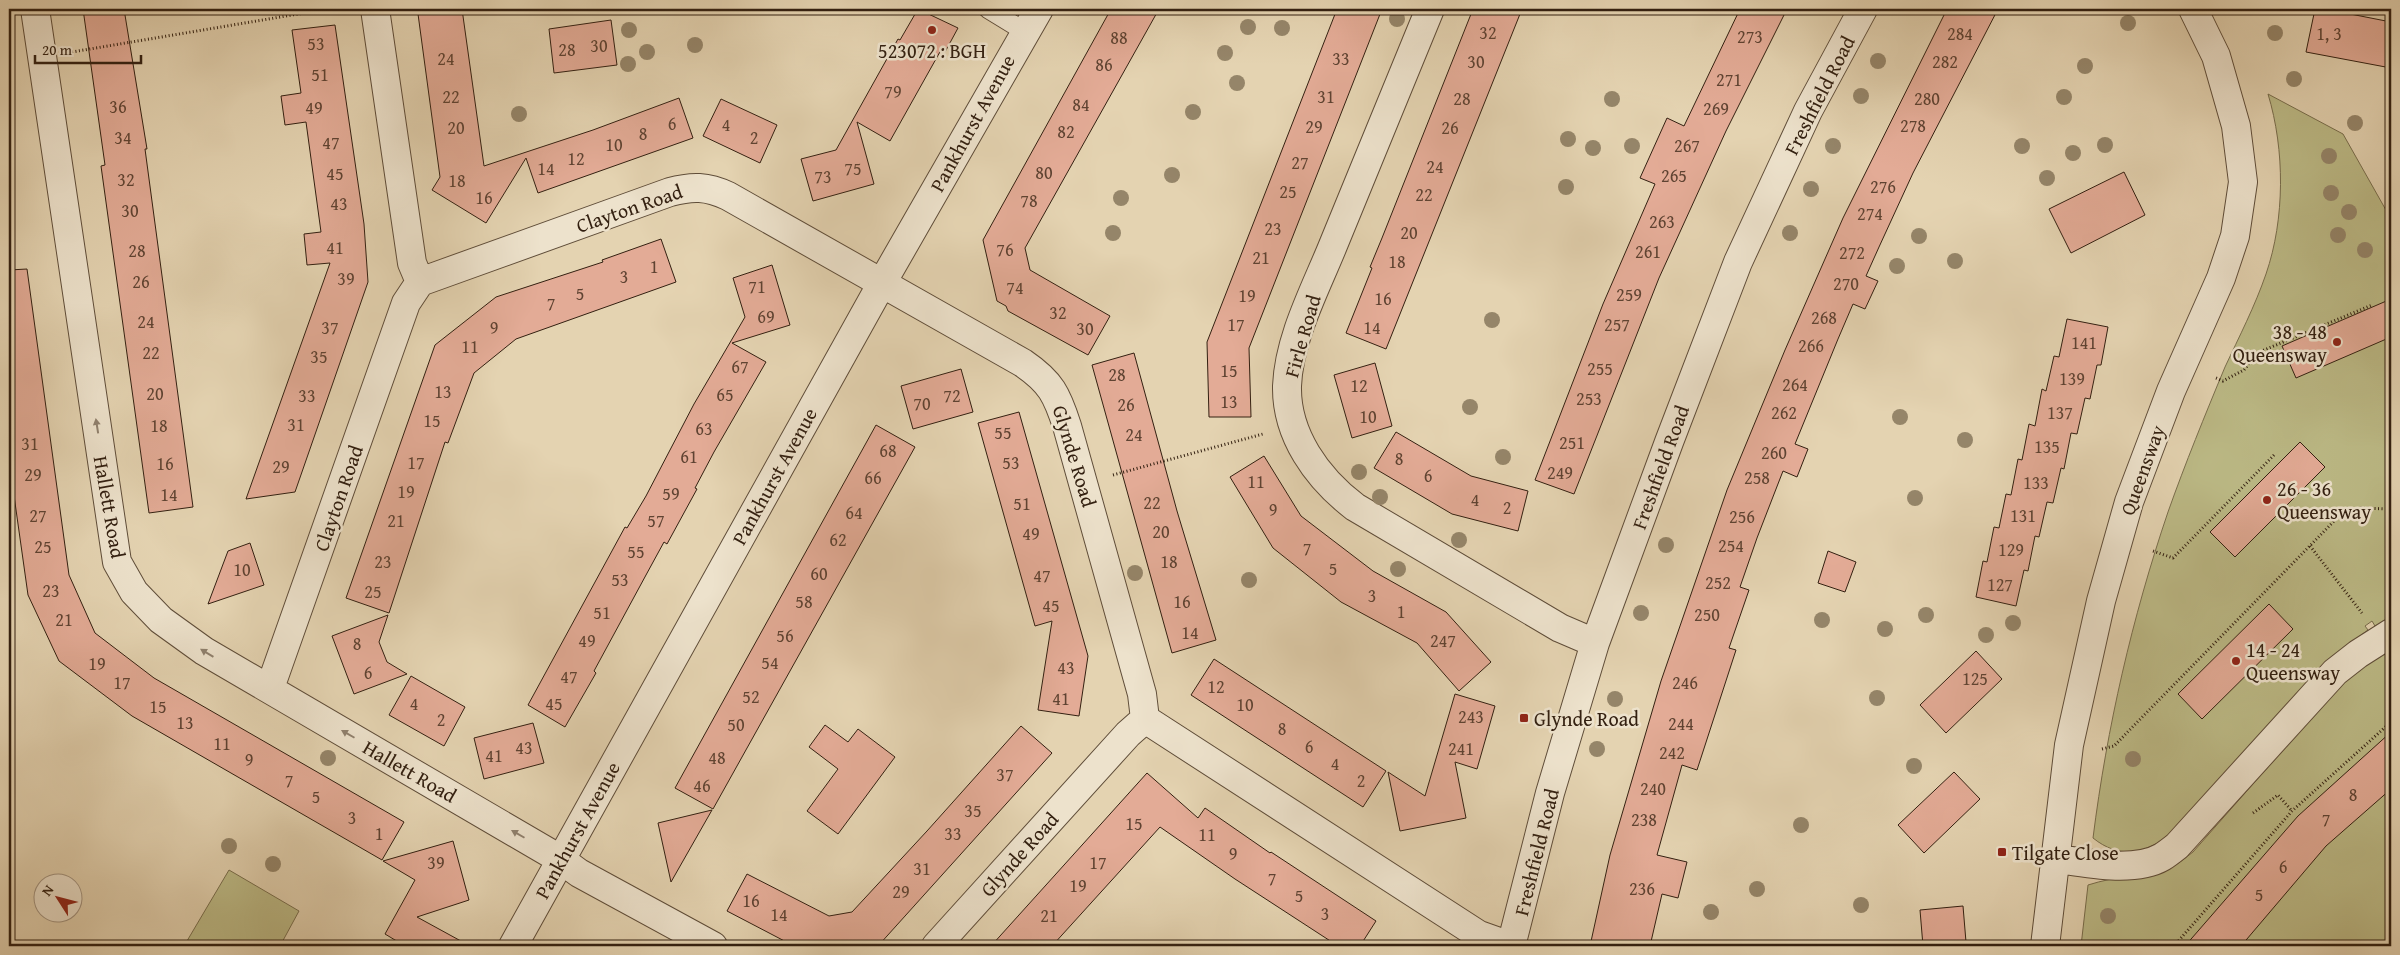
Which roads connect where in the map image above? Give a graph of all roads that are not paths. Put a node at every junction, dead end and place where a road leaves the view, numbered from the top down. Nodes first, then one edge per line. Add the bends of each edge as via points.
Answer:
1 (34, 9) edge
2 (375, 9) edge
3 (988, 9) edge
4 (1038, 9) edge
5 (1430, 9) edge
6 (1863, 9) edge
7 (2194, 9) edge
8 (1024, 31) junction
9 (420, 282) junction
10 (882, 282) junction
11 (2386, 636) edge
12 (1595, 642) junction
13 (270, 688) junction
14 (1145, 719) junction
15 (2054, 858) junction
16 (560, 859) junction
17 (513, 946) edge
18 (713, 946) edge
19 (936, 946) edge
20 (1511, 946) edge
21 (2045, 946) edge

13 -> 1 street, Hallett Road via 204,651 161,620 134,592 117,562
2 - 9 street via 412,263
3 - 8 lane
4 - 8 street, Pankhurst Avenue
5 - 12 street, Firle Road via 1305,315 1287,387 1293,424 1311,462 1340,496 1355,507 1560,628
6 - 12 street, Freshfield Road via 1808,111 1738,262
7 - 15 street, Queensway via 2216,56 2236,126 2243,182 2235,236 2221,278 2171,391 2123,520 2100,601 2069,745
8 - 10 street, Pankhurst Avenue
9 - 10 street, Clayton Road via 670,192 697,187 728,196
9 - 13 street, Clayton Road via 406,303
10 - 14 street, Glynde Road via 1023,363 1040,375 1058,399 1142,694
10 - 16 street, Pankhurst Avenue
11 - 15 street via 2335,672 2177,846 2161,858 2123,865
12 - 20 street, Freshfield Road via 1550,793
16 -> 13 street, Hallett Road
14 - 19 street, Glynde Road
14 - 20 street via 1479,935
15 - 21 street, Queensway
16 - 17 street, Pankhurst Avenue
16 - 18 street, Hallett Road via 578,873

